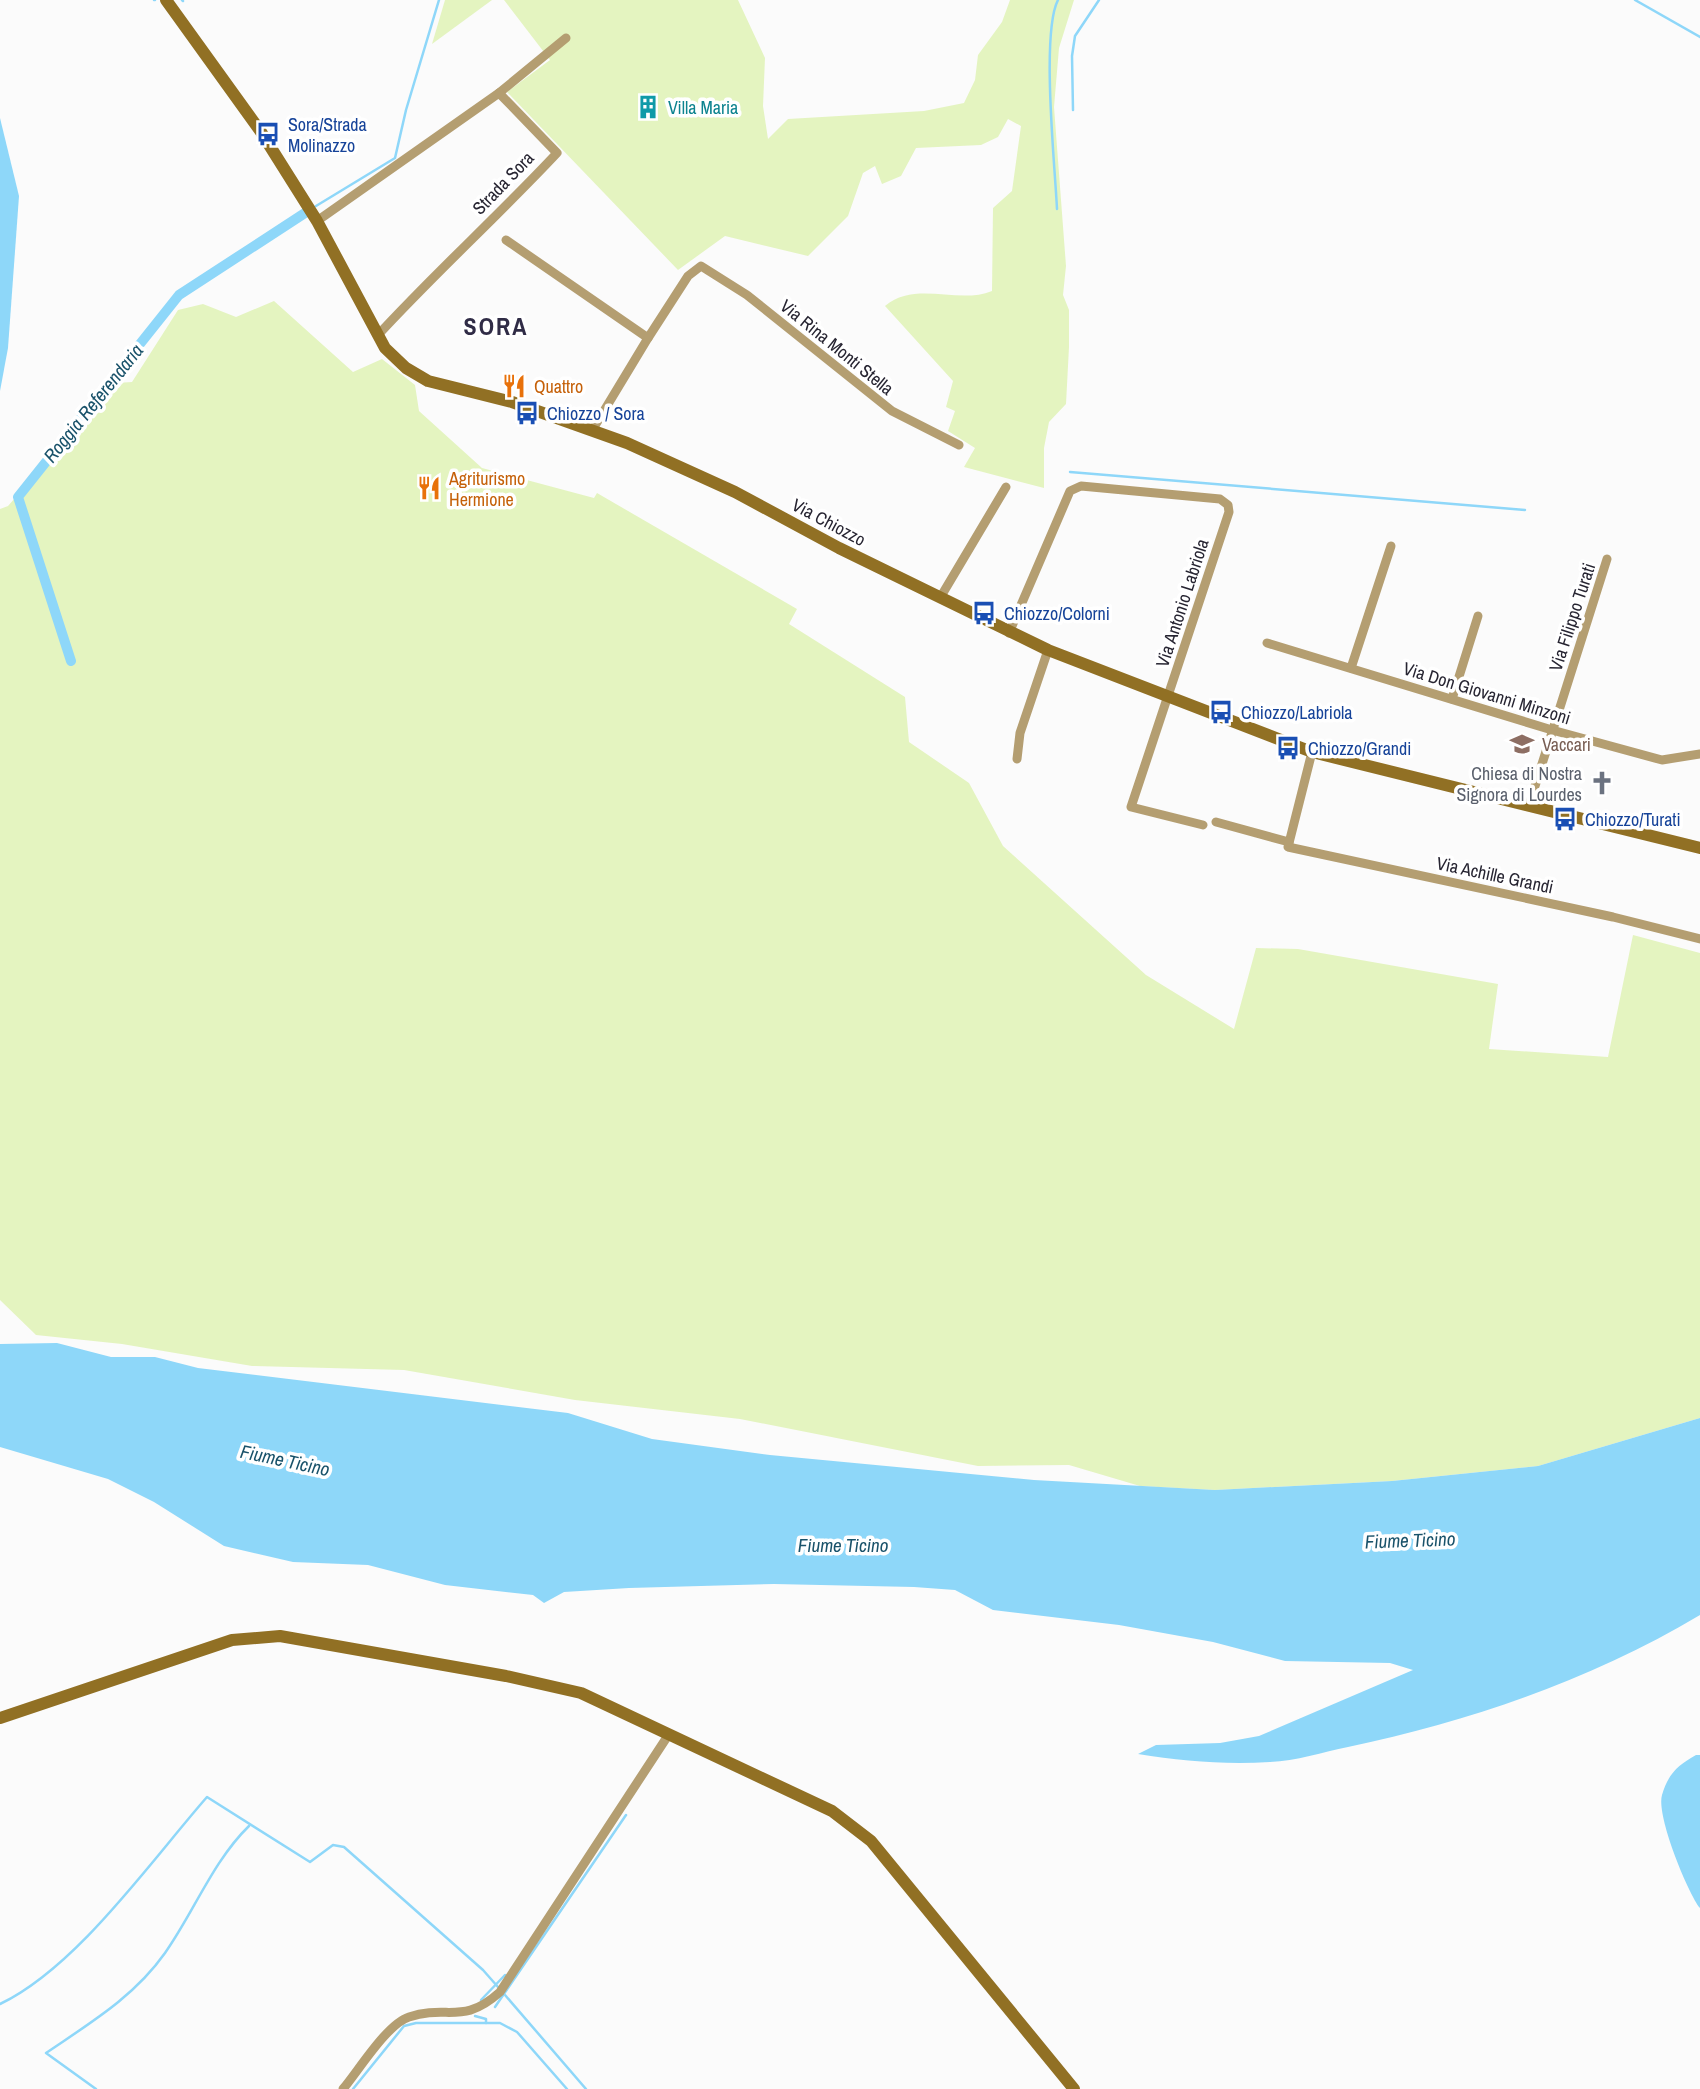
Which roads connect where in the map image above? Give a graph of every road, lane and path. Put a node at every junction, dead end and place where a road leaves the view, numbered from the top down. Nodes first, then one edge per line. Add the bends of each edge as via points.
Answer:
1 (166, 0) edge
2 (566, 38) dead end
3 (499, 93) junction
4 (317, 221) junction
5 (506, 240) dead end
6 (379, 335) junction
7 (648, 338) junction
8 (593, 429) junction
9 (959, 445) dead end
10 (1006, 487) dead end
11 (1391, 546) dead end
12 (1607, 559) dead end
13 (940, 598) junction
14 (1478, 617) dead end
15 (1009, 633) junction
16 (1267, 643) dead end
17 (1048, 650) junction
18 (1352, 668) junction
19 (1169, 695) junction
20 (1451, 699) junction
21 (1552, 730) junction
22 (1312, 752) junction
23 (1700, 754) edge
24 (1017, 759) dead end
25 (1529, 805) junction
26 (1216, 822) dead end
27 (1203, 824) dead end
28 (1289, 842) junction
29 (1700, 848) edge
30 (1700, 939) edge
31 (0, 1718) edge
32 (669, 1734) junction
33 (344, 2089) edge
34 (1074, 2089) edge

1 - 4 street via 261,132
2 - 3 street
3 - 4 street
3 - 6 street, Strada Sora via 556,153
4 - 6 street
5 - 7 street
6 - 8 street via 385,348 406,368 428,381
7 - 8 street
7 - 9 street, Via Rina Monti Stella via 688,276 701,266 747,295 892,411
8 - 13 street, Via Chiozzo via 736,492
10 - 13 street
11 - 18 street
12 - 21 street, Via Filippo Turati
13 - 15 street, Via Chiozzo
14 - 20 street
15 - 17 street, Via Chiozzo
15 - 19 street, Via Antonio Labriola via 1070,491 1081,486 1220,499 1228,505 1225,521
16 - 18 street, Via Don Giovanni Minzoni
17 - 19 street, Via Chiozzo
17 - 24 street via 1020,733
18 - 20 street, Via Don Giovanni Minzoni
19 - 22 street, Via Chiozzo
19 - 27 street via 1132,807
20 - 21 street, Via Don Giovanni Minzoni
21 - 23 street, Via Don Giovanni Minzoni via 1662,760
21 - 25 street, Via Filippo Turati
22 - 25 street, Via Chiozzo
22 - 28 street
25 - 29 street, Via Chiozzo
26 - 28 street, Via Achille Grandi
28 - 30 street, Via Achille Grandi via 1288,848
31 - 32 street via 232,1640 280,1636 550,1684 581,1693
32 - 33 street via 500,1992 482,2008 460,2014 406,2017
32 - 34 street via 832,1811 872,1841

